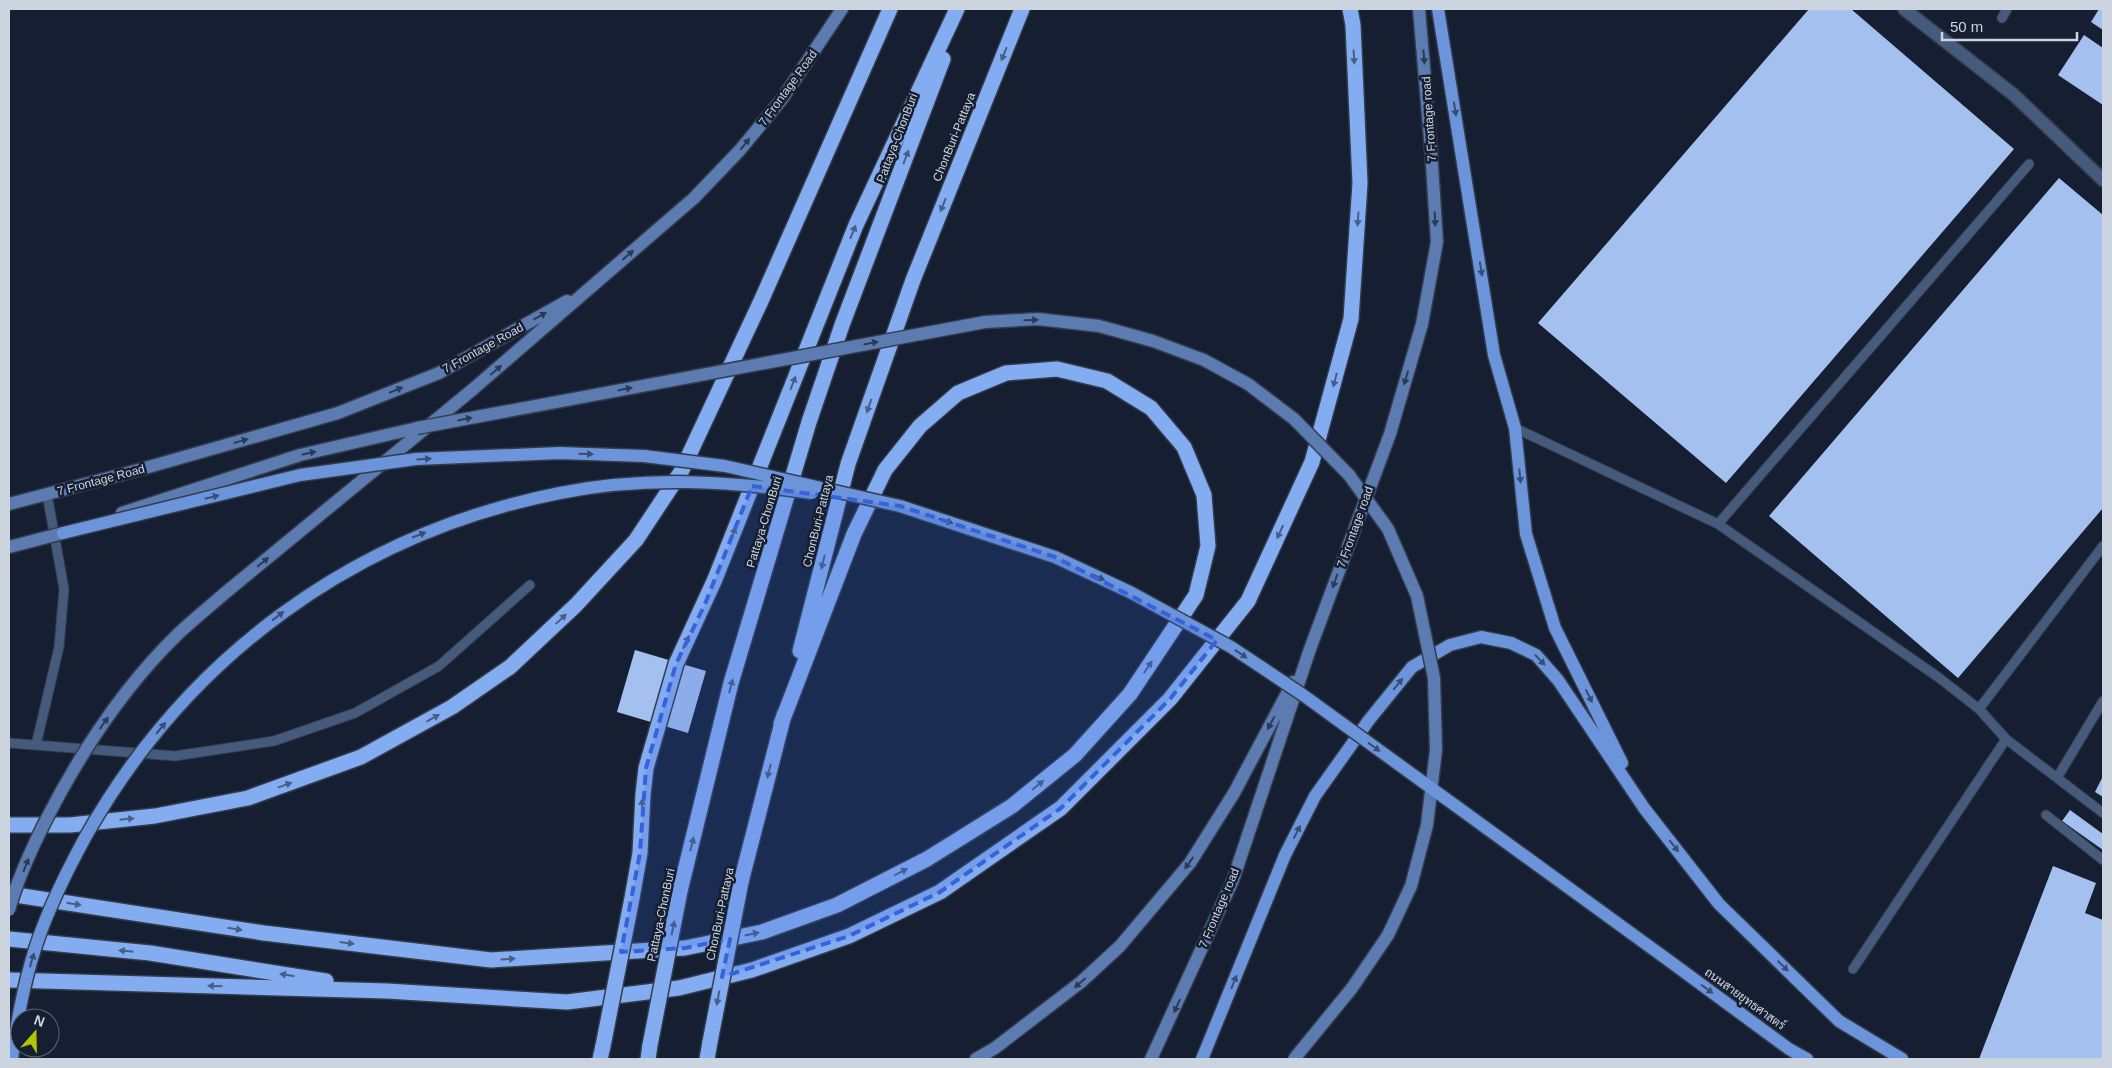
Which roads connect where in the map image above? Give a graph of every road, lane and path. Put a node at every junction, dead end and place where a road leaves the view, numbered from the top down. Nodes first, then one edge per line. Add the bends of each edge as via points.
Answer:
1 (842, 9) edge
2 (890, 9) edge
3 (957, 9) edge
4 (963, 9) edge
5 (1022, 9) edge
6 (1350, 9) edge
7 (1418, 9) edge
8 (1438, 9) edge
9 (1904, 9) edge
10 (2007, 9) edge
11 (2002, 18) dead end
12 (2029, 164) dead end
13 (2103, 180) edge
14 (591, 287) junction
15 (1515, 428) junction
16 (47, 494) junction
17 (9, 504) edge
18 (900, 506) junction
19 (1718, 524) junction
20 (63, 533) junction
21 (2103, 546) edge
22 (9, 547) edge
23 (530, 585) dead end
24 (1310, 649) junction
25 (2103, 701) edge
26 (1979, 709) junction
27 (782, 724) junction
28 (2006, 739) junction
29 (9, 742) edge
30 (36, 745) junction
31 (2057, 778) junction
32 (1644, 808) junction
33 (2103, 813) edge
34 (2046, 815) dead end
35 (9, 825) edge
36 (2103, 860) edge
37 (9, 894) edge
38 (9, 910) edge
39 (9, 938) edge
40 (1853, 969) dead end
41 (9, 980) edge
42 (387, 990) junction
43 (649, 1052) edge
44 (602, 1053) edge
45 (12, 1059) edge
46 (706, 1059) edge
47 (976, 1059) edge
48 (1151, 1059) edge
49 (1202, 1059) edge
50 (1294, 1059) edge
51 (1807, 1059) edge
52 (1902, 1059) edge

14 -> 1 main road, 7 Frontage Road via 694,198 740,150 782,99
35 -> 2 highway via 70,825 155,816 248,798 361,758 452,707 510,667 576,605 636,540 681,472 761,302
44 -> 3 highway, bridge via 640,853 646,768 676,664 716,579 856,225
43 -> 4 highway, Pattaya-ChonBuri, bridge via 680,891 731,683 842,325
5 -> 27 highway, ChonBuri-Pattaya via 913,280 848,464
6 -> 42 highway via 1360,183 1351,319 1312,462 1248,601 1170,699 1061,808 940,892 848,936 752,970 679,988 567,1002
7 -> 24 main road, 7 Frontage road via 1437,242 1422,324 1390,434
8 -> 15 main road via 1494,355
9 - 13 street via 2014,95
10 - 11 lane
12 - 19 lane
16 -> 14 main road, 7 Frontage Road via 338,413 438,373
38 -> 14 main road, bridge via 32,849 65,784 95,735 130,688 172,641
15 - 19 lane
15 -> 32 main road via 1526,534 1555,628
16 - 17 main road, 7 Frontage Road
16 - 30 lane via 64,589 59,647
20 -> 18 main road, bridge via 300,475 416,459 559,453 644,456 725,466
45 -> 18 main road, bridge via 31,961 55,898 110,794 188,697 243,644 292,605 341,574 411,538 481,512 562,492 641,482 723,482
18 -> 51 main road, ถนนสายยุทธศาสตร์, bridge via 1055,557 1130,592 1231,647 1303,695
19 - 26 lane
20 - 22 main road, bridge
20 -> 50 main road, bridge via 300,455 417,428 985,322 1038,319 1099,326 1204,360 1248,384 1294,419 1349,475 1388,529 1417,596 1434,678 1436,750 1427,825 1411,886 1388,936 1352,988
21 - 26 lane
23 - 30 lane via 439,666 356,713 274,741 175,756
24 -> 47 main road via 1234,793 1190,863 1120,946 1081,982
24 -> 48 main road, 7 Frontage road via 1232,880
25 - 31 lane
26 - 28 lane
37 -> 27 highway via 264,933 491,960 686,948 762,932 837,904 927,859 1012,806 1075,755 1130,694 1196,595 1208,546 1204,495 1184,448 1151,408 1107,381 1057,370 1006,373 958,393 920,426 885,470 854,534
27 -> 46 highway, ChonBuri-Pattaya, bridge via 741,882
28 - 31 lane
28 - 40 lane
29 - 30 lane
31 - 33 lane
49 -> 32 main road via 1285,855 1315,796 1369,720 1412,667 1450,645 1481,637 1511,643 1536,655 1558,680
32 -> 52 main road via 1719,904 1839,1021
34 - 36 lane
42 -> 39 highway via 150,953
42 -> 41 highway

